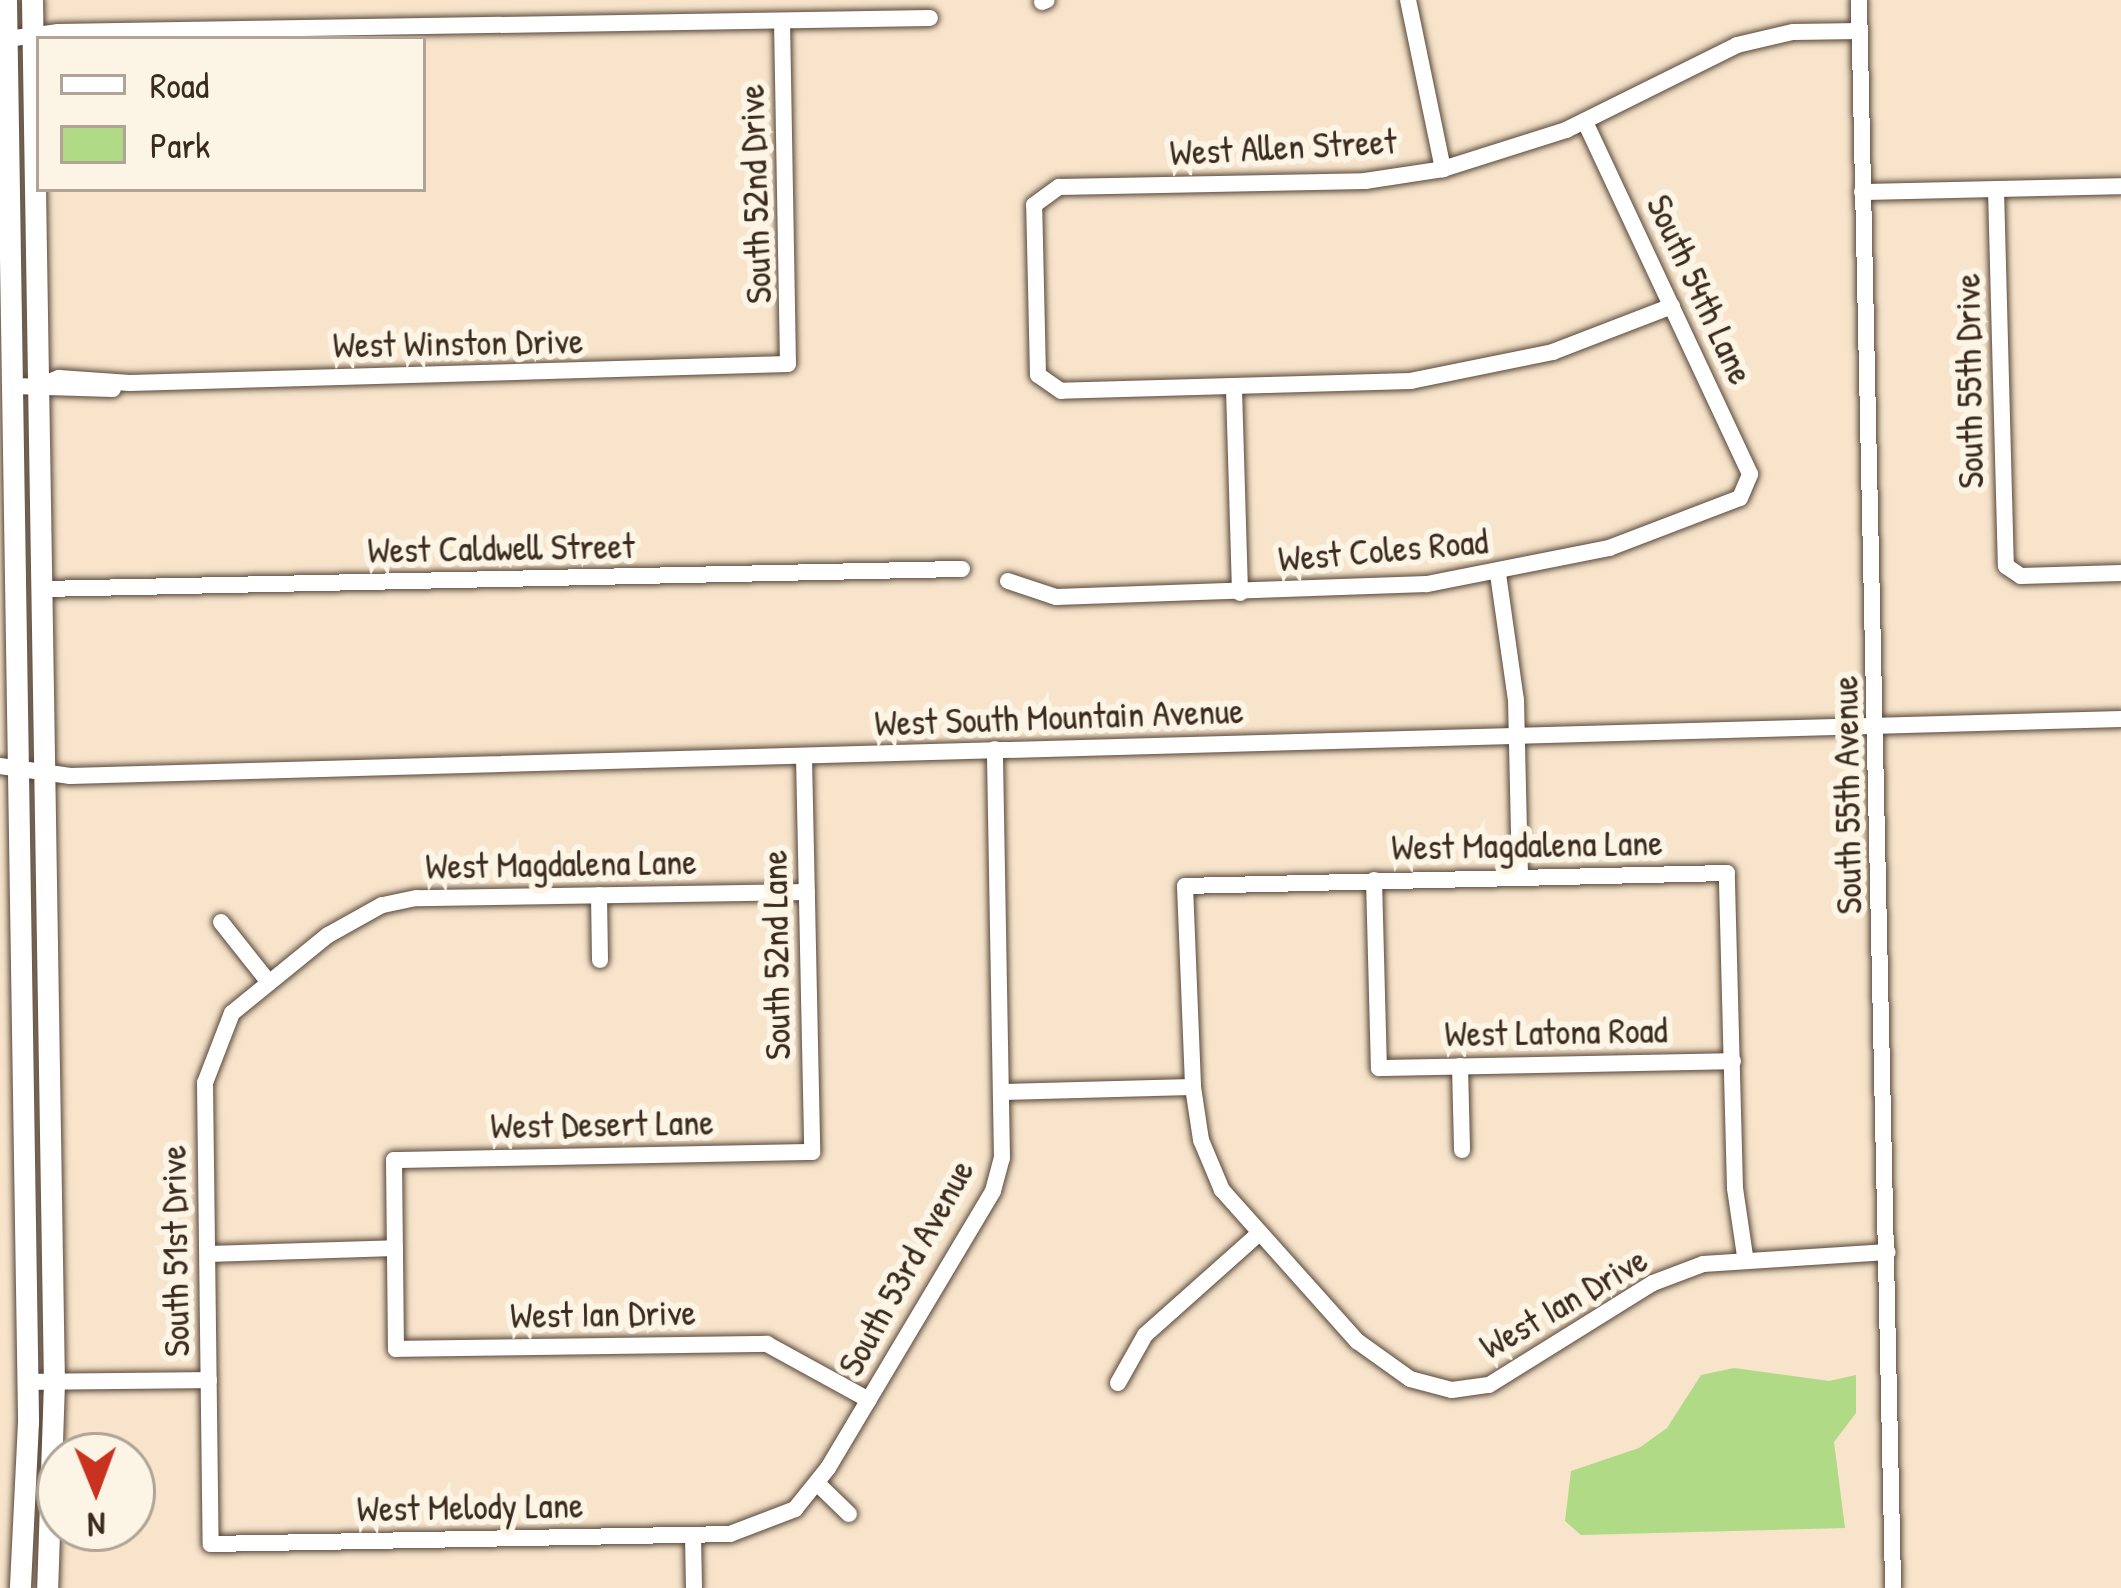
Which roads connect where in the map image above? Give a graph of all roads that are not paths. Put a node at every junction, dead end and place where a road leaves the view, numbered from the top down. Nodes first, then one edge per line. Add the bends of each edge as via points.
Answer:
1 (6, 0) edge
2 (32, 0) edge
3 (1408, 0) edge
4 (1859, 0) edge
5 (930, 18) dead end
6 (782, 22) junction
7 (1859, 31) junction
8 (205, 36) edge
9 (36, 39) edge
10 (3, 40) edge
11 (1585, 121) junction
12 (1443, 169) junction
13 (2121, 186) edge
14 (1996, 189) junction
15 (37, 192) edge
16 (1862, 192) junction
17 (1672, 306) junction
18 (788, 364) joint
19 (13, 386) junction
20 (39, 386) junction
21 (1234, 388) junction
22 (1750, 487) joint
23 (962, 569) dead end
24 (2121, 573) edge
25 (1498, 574) junction
26 (1008, 581) dead end
27 (42, 589) junction
28 (1240, 593) junction
29 (2121, 719) edge
30 (1878, 725) junction
31 (1516, 734) junction
32 (995, 749) junction
33 (804, 757) junction
34 (9, 766) edge
35 (45, 775) junction
36 (1520, 876) junction
37 (1374, 880) junction
38 (1185, 886) joint
39 (807, 892) junction
40 (599, 895) junction
41 (221, 922) dead end
42 (600, 960) dead end
43 (267, 980) junction
44 (1733, 1061) junction
45 (1460, 1066) junction
46 (1193, 1087) junction
47 (1002, 1092) junction
48 (1462, 1150) dead end
49 (812, 1152) joint
50 (1256, 1236) junction
51 (395, 1248) junction
52 (1888, 1252) junction
53 (208, 1253) junction
54 (1745, 1256) junction
55 (209, 1380) junction
56 (27, 1382) junction
57 (54, 1382) junction
58 (1118, 1383) dead end
59 (869, 1400) junction
60 (818, 1484) junction
61 (850, 1514) dead end
62 (730, 1534) joint
63 (693, 1536) junction
64 (212, 1544) joint
65 (20, 1588) edge
66 (47, 1588) edge
67 (694, 1588) edge
68 (1893, 1588) edge

1 - 10 main road
2 - 9 main road
3 - 12 street
4 - 7 street, South 55th Avenue
5 - 6 street
6 - 8 street
6 - 18 street, South 52nd Drive
7 - 11 street, West Allen Street via 1793,32 1737,45
7 - 16 street, South 55th Avenue
9 - 10 street
10 - 19 main road
11 - 12 street, West Allen Street
11 - 17 street, South 54th Lane
12 - 21 street, West Allen Street via 1365,181 1042,193 1034,205 1038,375 1047,386
13 - 14 street
14 - 16 street
14 - 24 street, South 55th Drive via 2008,571
15 - 20 main road
16 - 30 street, South 55th Avenue
17 - 21 street via 1590,340 1471,371
17 - 22 street, South 54th Lane
18 - 20 street, West Winston Drive
19 - 20 street, West Winston Drive
19 - 34 main road
20 - 27 main road
21 - 28 street
22 - 25 street, West Coles Road via 1666,529
23 - 27 street, West Caldwell Street
25 - 28 street, West Coles Road
25 - 31 street
26 - 28 street, West Coles Road via 1056,597
27 - 35 main road
29 - 30 street, West South Mountain Avenue
30 - 31 street, West South Mountain Avenue
30 - 52 street, South 55th Avenue
31 - 32 street, West South Mountain Avenue
31 - 36 street
32 - 33 street, West South Mountain Avenue
32 - 47 street, South 53rd Avenue
33 - 35 street, West South Mountain Avenue
33 - 39 street, South 52nd Lane
34 - 35 street, West South Mountain Avenue
34 - 56 main road
35 - 57 main road
36 - 37 street, West Magdalena Lane
36 - 44 street, West Magdalena Lane via 1727,873
37 - 38 street, West Magdalena Lane
37 - 45 street, West Latona Road via 1379,1068
38 - 46 street, West Ian Drive
39 - 40 street, West Magdalena Lane
39 - 49 street, South 52nd Lane
40 - 42 street
40 - 43 street, West Magdalena Lane via 382,905
41 - 43 street
43 - 53 street, South 51st Drive via 232,1012 209,1056
44 - 45 street, West Latona Road
44 - 54 street
45 - 48 street
46 - 47 street
46 - 50 street, West Ian Drive via 1201,1140 1222,1190
47 - 59 street, South 53rd Avenue via 993,1191
49 - 51 street, West Desert Lane via 394,1160
50 - 54 street, West Ian Drive via 1357,1341 1410,1379 1452,1390 1489,1385 1653,1283
50 - 58 street via 1145,1335
51 - 53 street
51 - 59 street, West Ian Drive via 396,1349 767,1345
52 - 54 street, West Ian Drive
52 - 68 street, South 55th Avenue
53 - 55 street, South 51st Drive
55 - 57 street
55 - 64 street, South 51st Drive
56 - 57 street
56 - 65 main road
57 - 66 main road
59 - 60 street, South 53rd Avenue
60 - 61 street
60 - 62 street, South 53rd Avenue via 795,1509
62 - 63 street, West Melody Lane
63 - 64 street, West Melody Lane
63 - 67 street

